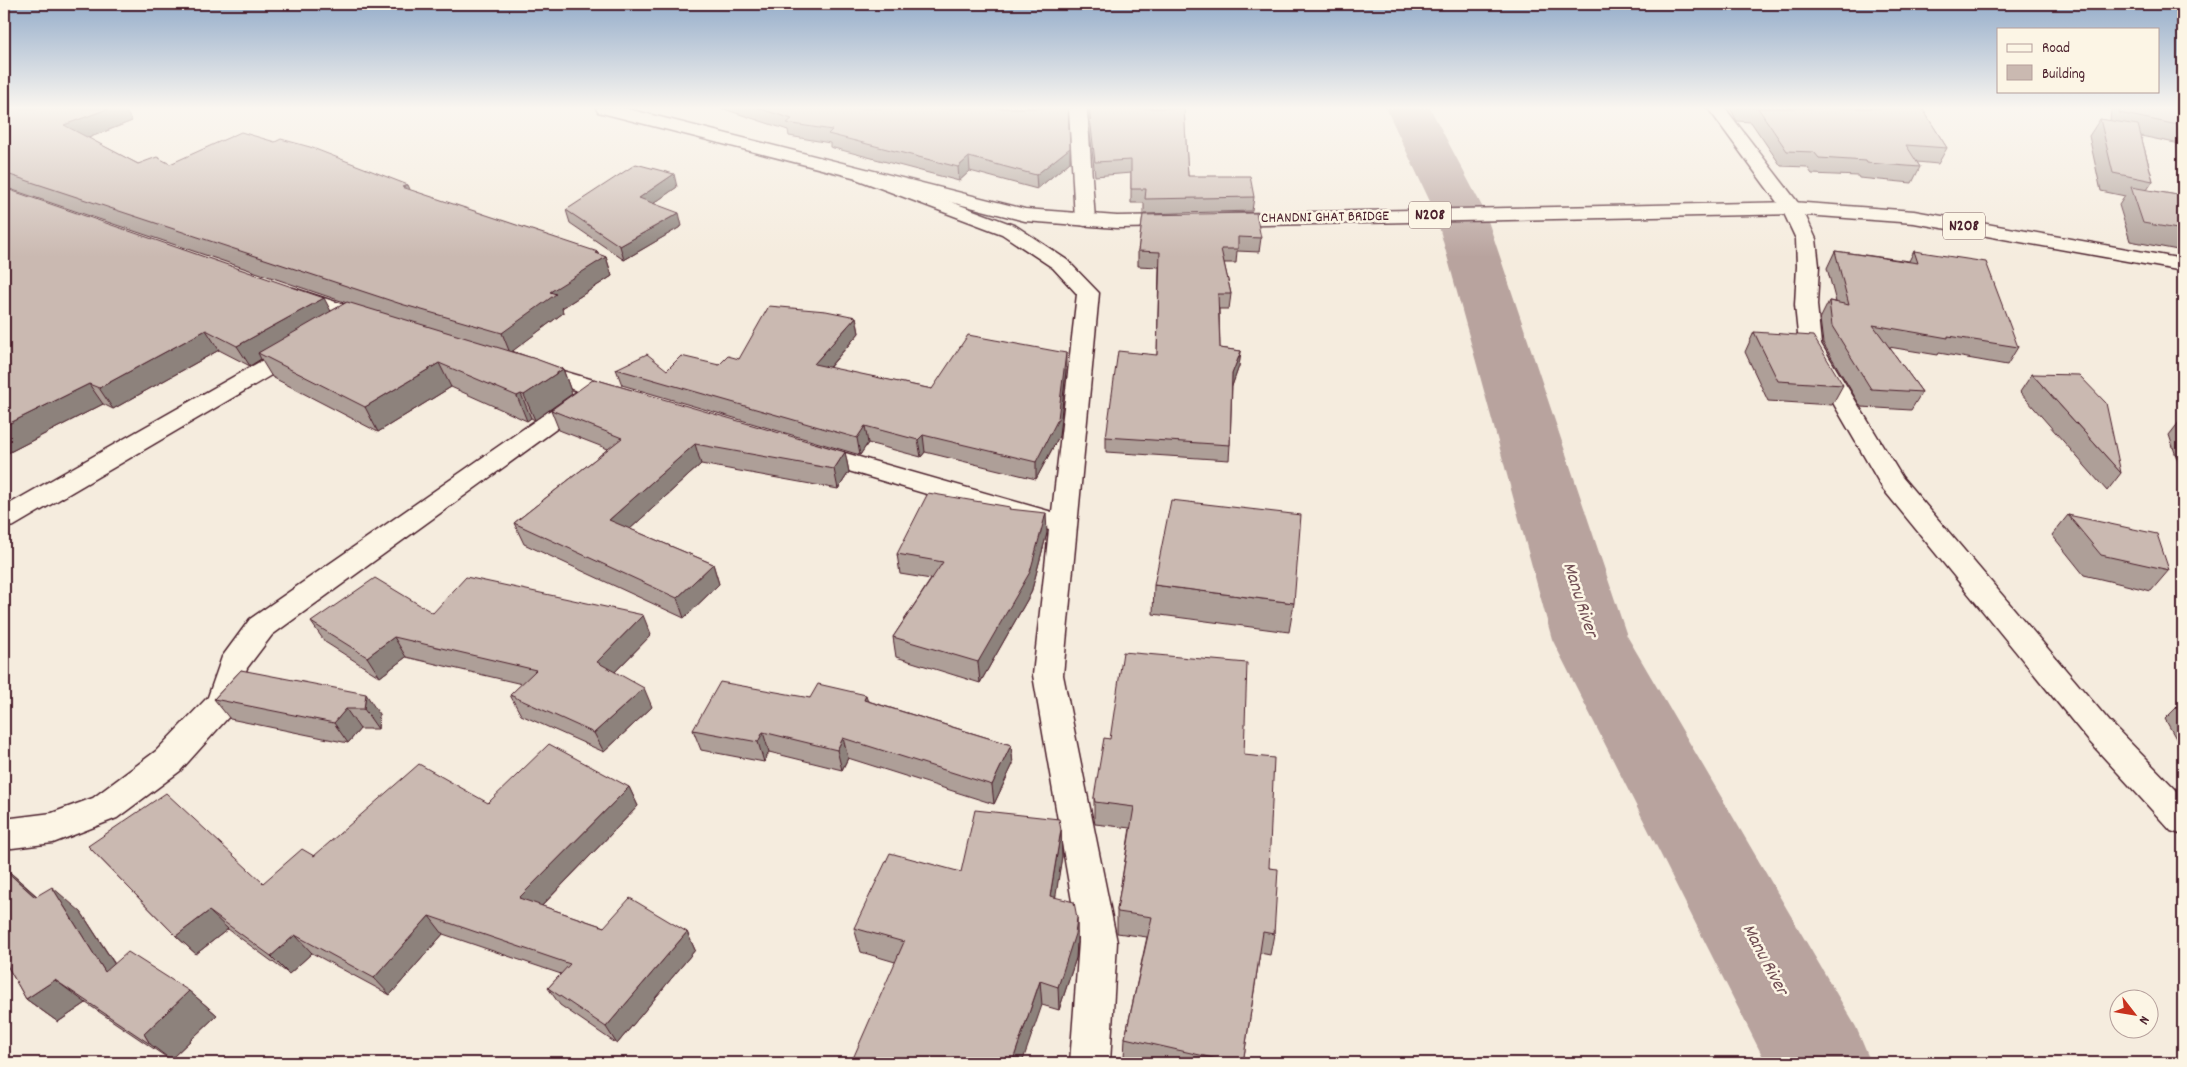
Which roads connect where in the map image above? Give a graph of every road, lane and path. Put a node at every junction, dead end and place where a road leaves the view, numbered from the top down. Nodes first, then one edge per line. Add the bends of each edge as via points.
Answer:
1 (802, 158) edge
2 (1081, 158) edge
3 (1754, 158) edge
4 (850, 170) junction
5 (1792, 208) junction
6 (1085, 220) junction
7 (2183, 265) edge
8 (272, 287) edge
9 (356, 316) junction
10 (393, 328) edge
11 (514, 364) edge
12 (597, 388) junction
13 (645, 402) edge
14 (788, 444) edge
15 (4, 519) edge
16 (1065, 525) junction
17 (2183, 820) edge
18 (4, 834) edge
19 (1090, 1063) edge

1 - 4 main road, N208
2 - 6 main road
3 - 5 main road
4 - 6 main road, N208 via 1025,215
4 - 16 main road via 1009,230 1060,264 1088,293
5 - 6 main road, CHANDNI GHAT BRIDGE / N208 via 1117,222
5 - 7 main road, N208 via 1914,217
5 - 17 main road via 1806,239 1806,305 1810,344 1892,483 2099,731
8 - 9 main road
9 - 10 main road
9 - 15 main road
11 - 12 main road
12 - 13 main road
12 - 18 main road via 261,627 233,665 222,703 168,761 105,808 53,828
14 - 16 main road
16 - 19 main road via 1048,675 1098,942

